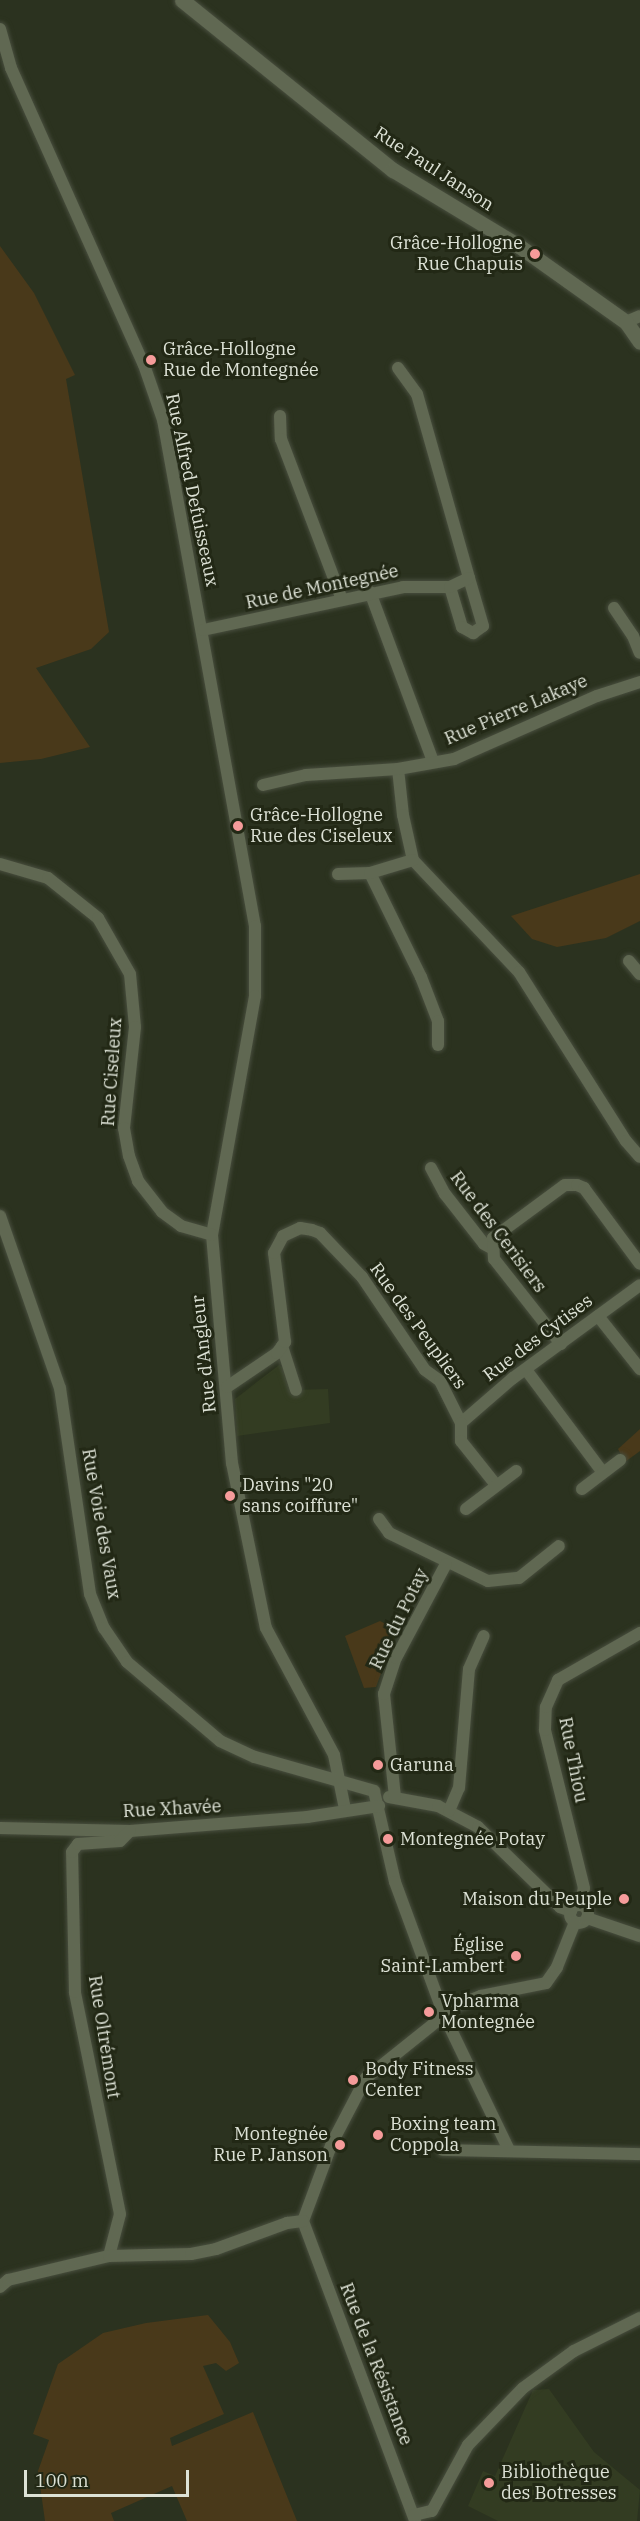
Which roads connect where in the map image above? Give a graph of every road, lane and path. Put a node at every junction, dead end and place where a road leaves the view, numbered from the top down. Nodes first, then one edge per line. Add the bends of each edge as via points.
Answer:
1 (182, 0) edge
2 (0, 29) edge
3 (633, 319) edge
4 (640, 342) edge
5 (398, 368) dead end
6 (280, 416) dead end
7 (469, 578) junction
8 (450, 587) junction
9 (370, 592) junction
10 (342, 600) junction
11 (614, 608) dead end
12 (203, 630) junction
13 (640, 653) edge
14 (640, 682) edge
15 (433, 762) junction
16 (398, 769) junction
17 (263, 785) dead end
18 (413, 860) junction
19 (0, 864) edge
20 (370, 873) junction
21 (338, 874) dead end
22 (246, 878) joint
23 (629, 961) dead end
24 (640, 974) edge
25 (438, 1044) dead end
26 (640, 1157) edge
27 (431, 1168) dead end
28 (0, 1216) edge
29 (212, 1235) junction
30 (493, 1250) junction
31 (640, 1264) edge
32 (640, 1285) edge
33 (598, 1316) junction
34 (561, 1344) junction
35 (282, 1346) junction
36 (640, 1369) edge
37 (527, 1371) junction
38 (227, 1387) junction
39 (296, 1390) dead end
40 (461, 1423) junction
41 (620, 1460) dead end
42 (601, 1470) junction
43 (516, 1471) dead end
44 (496, 1485) junction
45 (582, 1489) dead end
46 (466, 1509) dead end
47 (379, 1520) dead end
48 (559, 1546) dead end
49 (446, 1564) junction
50 (640, 1633) edge
51 (484, 1636) dead end
52 (341, 1783) junction
53 (395, 1797) junction
54 (377, 1798) junction
55 (345, 1809) junction
56 (449, 1811) junction
57 (0, 1828) edge
58 (130, 1831) junction
59 (578, 1914) junction
60 (640, 1936) edge
61 (444, 2015) junction
62 (443, 2150) dead end
63 (508, 2150) junction
64 (640, 2154) edge
65 (303, 2221) junction
66 (109, 2256) junction
67 (0, 2287) edge
68 (640, 2318) edge
69 (415, 2518) edge

1 - 3 street, Rue Paul Janson via 393,170
2 - 12 street, Rue Alfred Defuisseaux via 11,68 152,387 163,420
3 - 4 street, Rue Paul Janson
5 - 7 street via 417,394
6 - 10 street via 281,439
7 - 8 street, Rue de Montegnée
7 - 8 street via 483,626 472,633 462,627
8 - 9 street, Rue de Montegnée
9 - 10 street, Rue de Montegnée
9 - 15 street
10 - 12 street, Rue de Montegnée
11 - 13 street
12 - 22 street, Rue Alfred Defuisseaux
14 - 15 street, Rue Pierre Lakaye via 597,696 454,759
15 - 16 street, Rue Pierre Lakaye
16 - 17 street, Rue Pierre Lakaye via 306,775
16 - 18 street via 402,815
18 - 20 street
18 - 26 street via 519,972
19 - 29 street, Rue Ciseleux via 48,878 98,918 130,974 135,1027 124,1128 129,1156 138,1181 162,1212 181,1226
20 - 21 street
20 - 25 street via 421,977 438,1022
22 - 29 street, Rue d'Angleur via 255,926 255,996
23 - 24 street
27 - 30 street, Rue des Cerisiers via 445,1194
28 - 52 street, Rue Voie des Vaux via 60,1388 90,1594 104,1628 127,1662 220,1741 255,1757
29 - 38 street, Rue d'Angleur
30 - 31 street via 493,1238 565,1185 572,1184 584,1188
30 - 34 street, Rue des Cerisiers via 494,1259
32 - 33 street, Rue des Cytises
33 - 34 street, Rue des Cytises
33 - 36 street
34 - 37 street, Rue des Cytises
35 - 38 street
35 - 39 street, Rue des Peupliers
35 - 40 street, Rue des Peupliers via 274,1253 283,1236 300,1228 320,1233 381,1301 390,1322 425,1370 440,1381
37 - 40 street, Rue des Cytises
37 - 42 street
38 - 52 street, Rue d'Angleur via 232,1463 266,1628 326,1737
40 - 44 street, Rue des Peupliers via 461,1441
41 - 42 street
42 - 45 street
43 - 44 street
44 - 46 street
47 - 49 street, Rue du Potay via 389,1533
48 - 49 street, Rue du Potay via 510,1581 488,1581
49 - 53 street, Rue du Potay via 396,1658 384,1694
50 - 59 street, Rue Thiou via 558,1680 546,1707 545,1730 584,1888
51 - 56 street via 469,1669 459,1788
52 - 54 street, Rue Voie des Vaux
52 - 55 street, Rue d'Angleur
53 - 54 street
53 - 56 street
54 - 55 street, Rue Xhavée
54 - 61 street via 395,1882
55 - 58 street, Rue Xhavée via 307,1817
56 - 59 street via 502,1846 560,1907
57 - 58 street, Rue Xhavée
58 - 66 street, Rue Oltrémont via 120,1841 78,1844 72,1852 75,1992 120,2214
59 - 60 street
59 - 61 street, Rue Thiou via 557,1967 546,1983 481,1996
61 - 63 street
61 - 65 street via 366,2078 332,2143
62 - 63 street
63 - 64 street
65 - 66 street via 191,2254
65 - 69 street, Rue de la Résistance
66 - 67 street via 8,2280
68 - 69 street via 574,2351 523,2388 468,2445 432,2511

